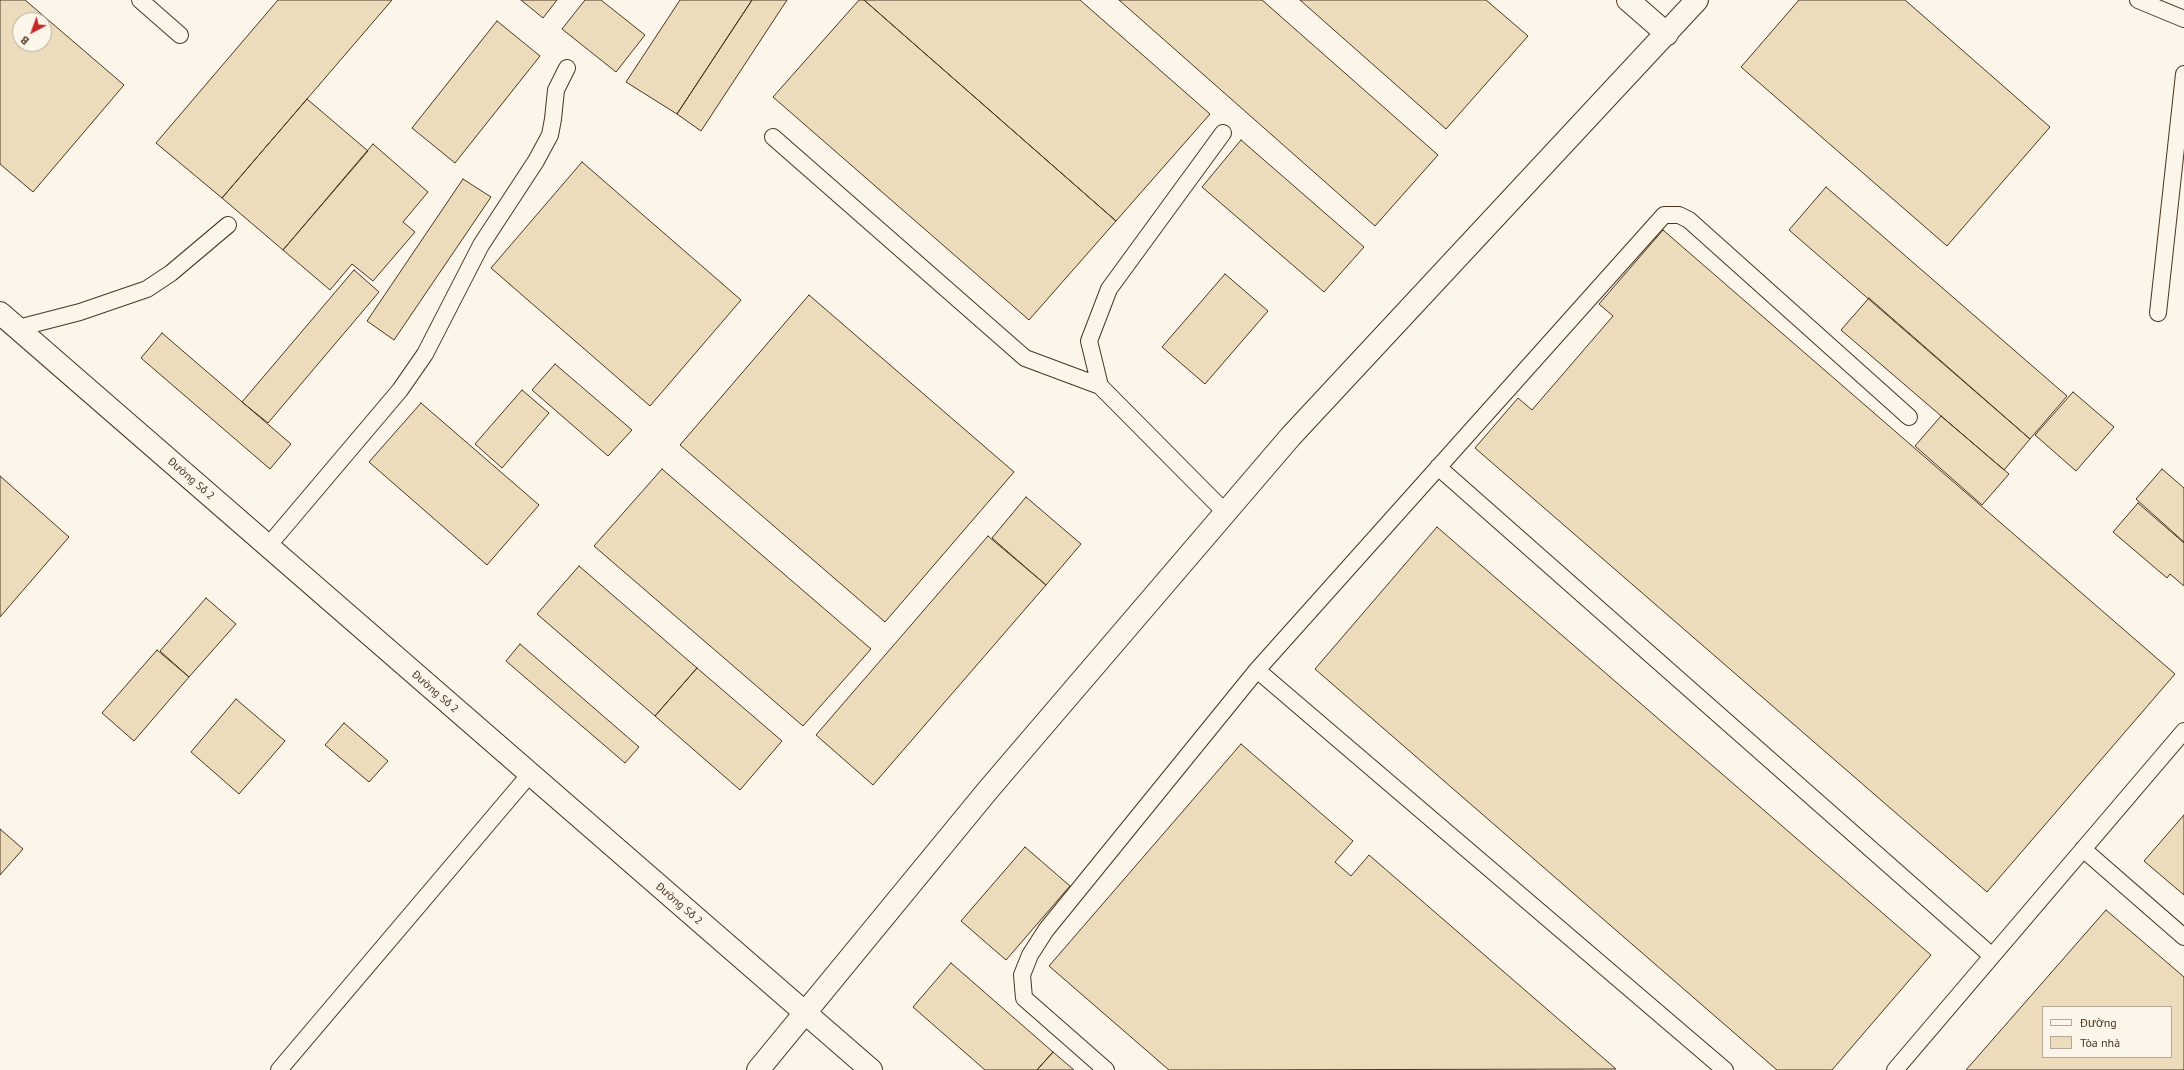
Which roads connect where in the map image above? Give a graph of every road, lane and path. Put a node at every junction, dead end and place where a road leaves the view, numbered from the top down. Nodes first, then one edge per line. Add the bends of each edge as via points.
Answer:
1 (140, 0) edge
2 (1628, 0) edge
3 (1697, 0) edge
4 (2138, 0) edge
5 (2184, 19) edge
6 (1666, 34) junction
7 (180, 35) dead end
8 (567, 68) dead end
9 (2184, 74) edge
10 (1223, 133) dead end
11 (773, 137) dead end
12 (228, 225) dead end
13 (0, 313) edge
14 (2158, 313) dead end
15 (18, 328) junction
16 (1100, 386) junction
17 (1909, 417) dead end
18 (1438, 467) junction
19 (1226, 513) junction
20 (268, 546) junction
21 (1257, 670) junction
22 (2184, 731) edge
23 (530, 774) junction
24 (2083, 849) junction
25 (2184, 937) edge
26 (1992, 956) junction
27 (804, 1013) junction
28 (279, 1070) edge
29 (758, 1070) edge
30 (871, 1070) edge
31 (1106, 1070) edge
32 (1725, 1070) edge
33 (1895, 1070) edge

1 - 7 lane
2 - 6 street
3 - 6 street
4 - 5 lane
6 - 19 street via 1296,430
8 - 20 lane via 556,90 550,134 481,245 425,354 400,390
9 - 14 lane
10 - 16 lane via 1109,289 1089,341
11 - 16 lane via 1025,358
12 - 15 lane via 171,273 147,289 80,312
13 - 15 street, Đường Số 2
15 - 20 street, Đường Số 2
16 - 19 lane
17 - 18 lane via 1689,220 1664,215
18 - 21 lane
18 - 26 lane
19 - 27 street via 988,790
20 - 23 street, Đường Số 2
21 - 31 lane via 1046,930 1030,955 1022,975 1024,998
21 - 32 lane
22 - 24 lane
23 - 27 street, Đường Số 2
23 - 28 lane
24 - 25 lane
24 - 26 lane
26 - 33 lane
27 - 29 street
27 - 30 street, Đường Số 2

